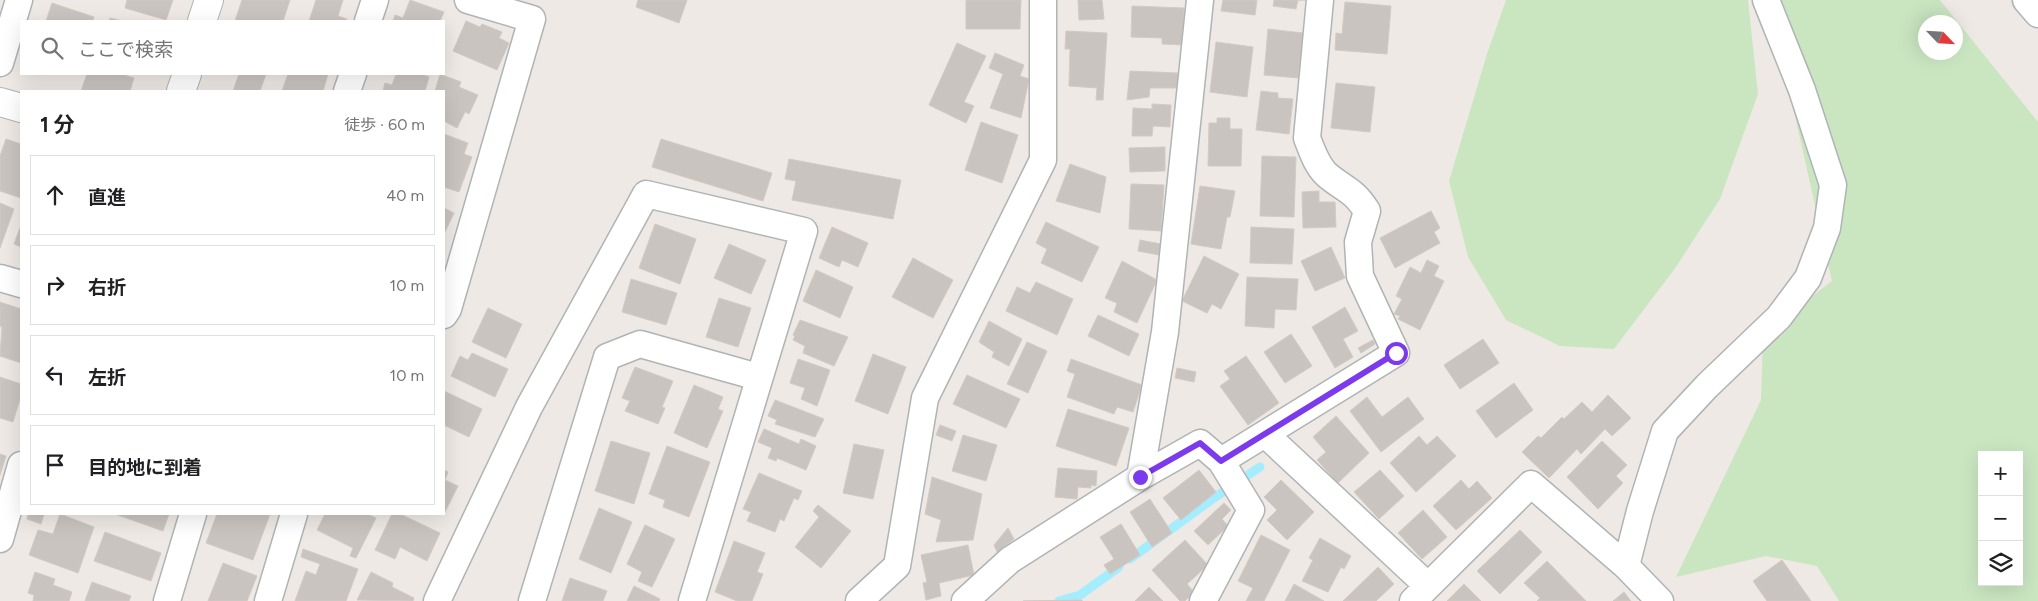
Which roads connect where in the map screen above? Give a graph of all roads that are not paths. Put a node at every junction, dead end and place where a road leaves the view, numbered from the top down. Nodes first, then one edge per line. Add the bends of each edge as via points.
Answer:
1 (19, 0) edge
2 (209, 0) edge
3 (375, 0) edge
4 (468, 0) edge
5 (1043, 0) edge
6 (1200, 0) edge
7 (1320, 0) edge
8 (1766, 0) edge
9 (2026, 0) edge
10 (2038, 14) edge
11 (202, 20) edge
12 (368, 20) edge
13 (0, 63) edge
14 (187, 75) edge
15 (353, 75) edge
16 (181, 90) edge
17 (348, 90) edge
18 (0, 102) edge
19 (20, 108) edge
20 (0, 278) edge
21 (20, 284) edge
22 (445, 314) edge
23 (758, 377) junction
24 (1265, 434) junction
25 (1221, 461) junction
26 (20, 469) edge
27 (1140, 477) junction
28 (193, 515) edge
29 (294, 515) edge
30 (0, 539) edge
31 (1626, 566) junction
32 (1420, 594) edge
33 (167, 601) edge
34 (268, 601) edge
35 (437, 601) edge
36 (532, 601) edge
37 (692, 601) edge
38 (860, 601) edge
39 (965, 601) edge
40 (1202, 601) edge
41 (1660, 601) edge

1 - 13 street
2 - 11 street
3 - 12 street
4 - 22 street via 532,19
5 - 38 street via 1043,160 925,398 897,566
6 - 27 street via 1164,332
7 - 24 street via 1307,138 1326,174 1358,195 1367,211 1358,242 1360,276 1396,353
8 - 31 street via 1802,90 1833,185 1827,228 1808,278 1779,317 1665,431
9 - 10 street
14 - 16 street
15 - 17 street
18 - 19 street
20 - 21 street
23 - 35 street via 804,231 646,194 529,407
23 - 36 street via 640,344 607,357
23 - 37 street
24 - 25 street
24 - 32 street
25 - 27 street via 1200,443
25 - 40 street via 1251,510
26 - 30 street
27 - 39 street via 1010,560
28 - 33 street
29 - 34 street
31 - 32 street via 1531,484
31 - 41 street

